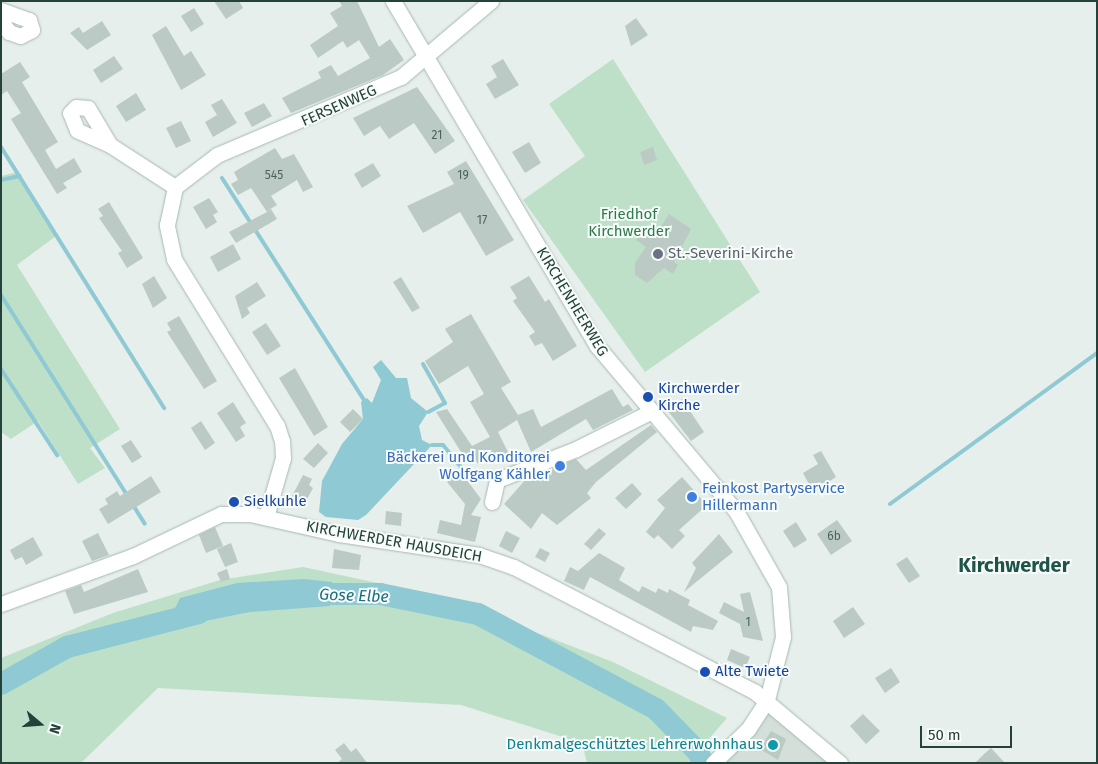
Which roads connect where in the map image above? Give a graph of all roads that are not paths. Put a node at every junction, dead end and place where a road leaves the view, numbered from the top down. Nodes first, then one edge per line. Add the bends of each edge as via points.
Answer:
1 (392, 1) edge
2 (491, 1) edge
3 (1, 10) edge
4 (1, 21) edge
5 (427, 56) junction
6 (110, 145) dead end
7 (175, 187) junction
8 (650, 412) junction
9 (492, 502) dead end
10 (266, 517) junction
11 (1, 604) edge
12 (767, 700) junction
13 (713, 763) edge
14 (840, 763) edge

1 - 5 street, KIRCHENHEERWEG
2 - 5 street, FERSENWEG
3 - 4 street via 29,20 32,30 20,36 9,32
5 - 7 street, FERSENWEG via 388,84 201,163
5 - 8 street, KIRCHENHEERWEG via 597,346
6 - 7 street
7 - 10 street via 167,225 174,259 277,426 282,441 282,458
8 - 9 street via 576,449 497,480
8 - 12 street, KIRCHENHEERWEG via 736,511 779,587 783,637
10 - 11 street, KIRCHWERDER HAUSDEICH via 236,512 207,518 133,556
10 - 12 street, KIRCHWERDER HAUSDEICH via 479,555 514,567 666,643
12 - 13 street, KIRCHENHEERWEG via 748,729
12 - 14 street, KIRCHWERDER HAUSDEICH

